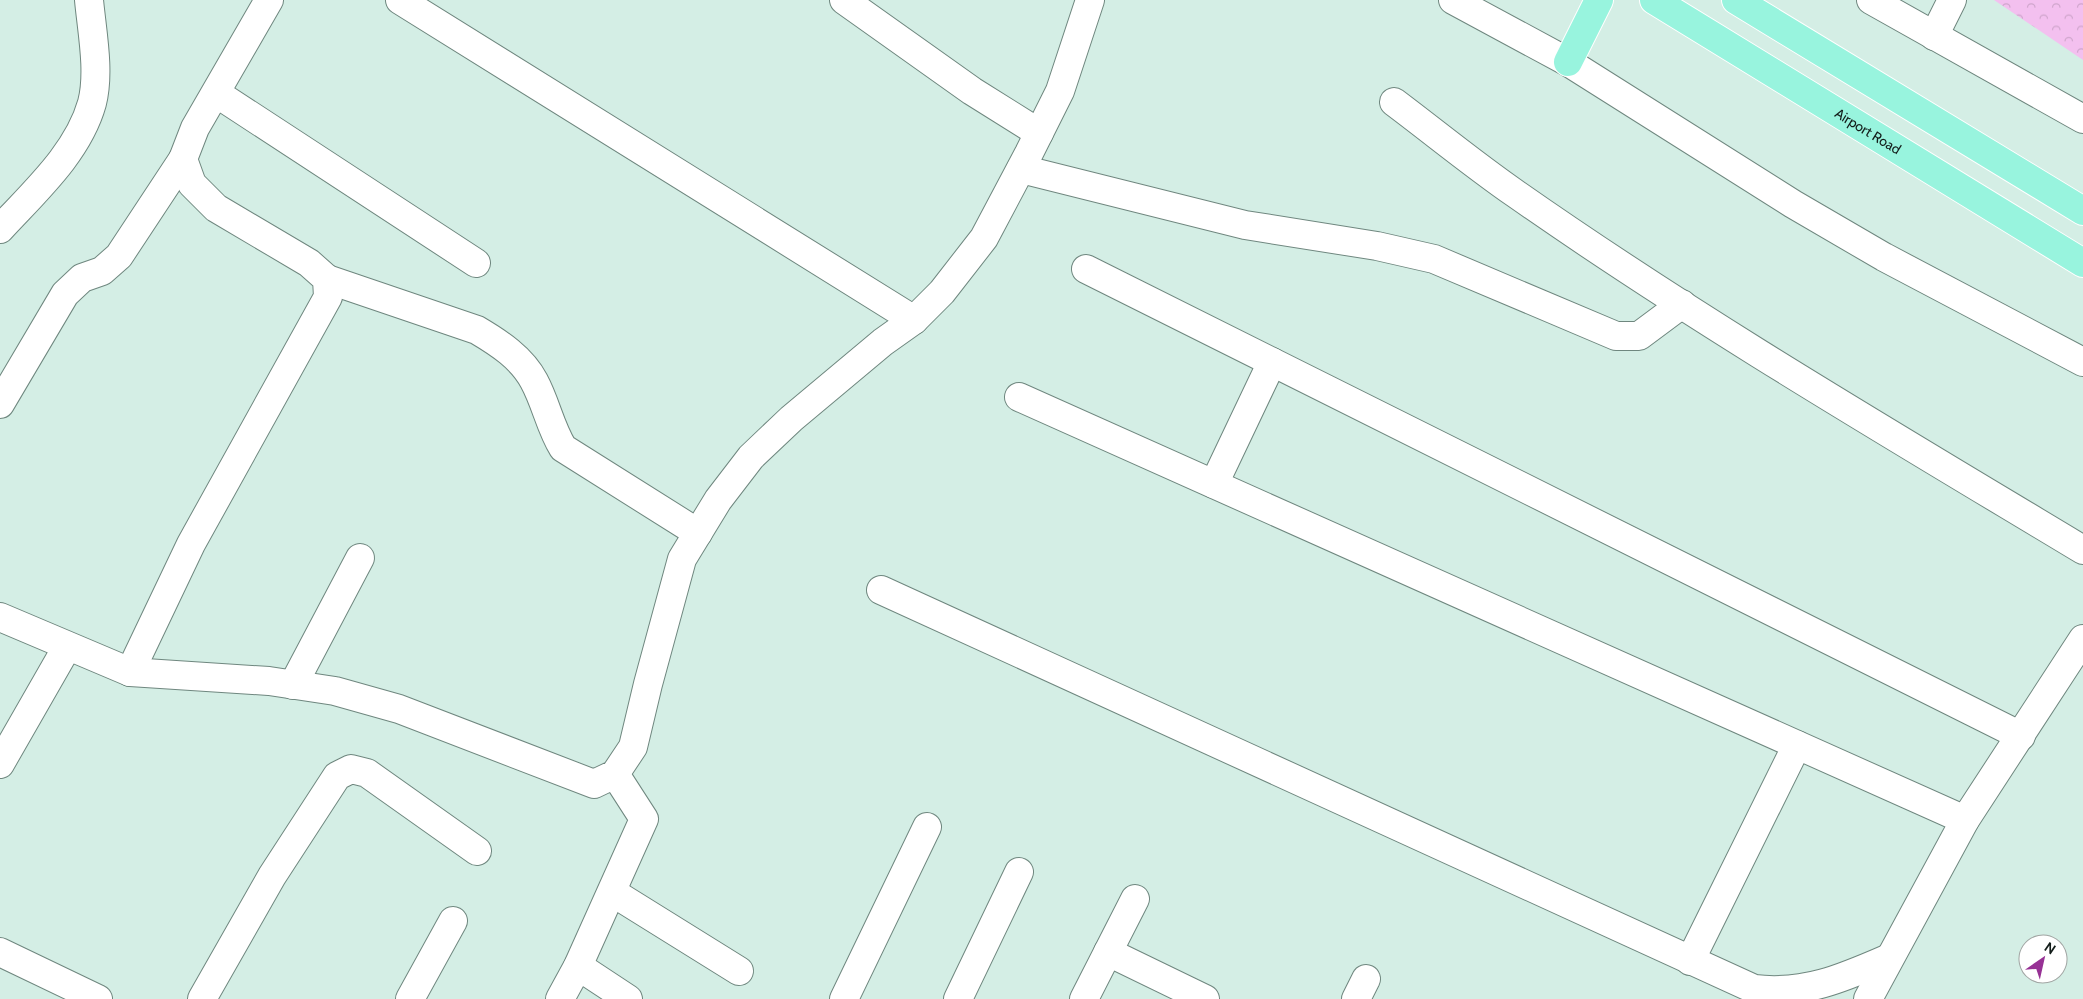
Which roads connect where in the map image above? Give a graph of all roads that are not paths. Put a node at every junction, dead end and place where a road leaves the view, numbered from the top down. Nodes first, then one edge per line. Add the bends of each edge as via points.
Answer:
1 (89, 0) edge
2 (269, 0) edge
3 (400, 0) edge
4 (844, 0) edge
5 (1090, 0) edge
6 (1453, 0) edge
7 (1600, 0) edge
8 (1654, 0) edge
9 (1736, 0) edge
10 (1871, 0) edge
11 (1952, 0) edge
12 (1934, 36) junction
13 (1568, 62) junction
14 (216, 93) junction
15 (1394, 102) dead end
16 (2083, 119) edge
17 (1039, 133) junction
18 (183, 159) junction
19 (1021, 169) junction
20 (2083, 211) edge
21 (0, 229) edge
22 (2083, 263) edge
23 (476, 264) dead end
24 (1086, 269) dead end
25 (327, 279) junction
26 (1682, 304) junction
27 (914, 320) junction
28 (1272, 362) junction
29 (2083, 362) edge
30 (1020, 396) dead end
31 (0, 404) edge
32 (1214, 484) junction
33 (698, 533) junction
34 (2083, 550) edge
35 (360, 558) dead end
36 (881, 590) dead end
37 (0, 617) edge
38 (2083, 639) edge
39 (66, 647) junction
40 (130, 672) junction
41 (293, 685) junction
42 (2021, 736) junction
43 (1797, 745) junction
44 (0, 764) edge
45 (615, 774) junction
46 (1965, 820) junction
47 (927, 827) dead end
48 (477, 850) dead end
49 (1019, 872) dead end
50 (612, 892) junction
51 (1135, 899) dead end
52 (453, 921) dead end
53 (0, 952) edge
54 (1108, 952) junction
55 (1889, 958) junction
56 (1690, 961) junction
57 (578, 966) junction
58 (739, 971) dead end
59 (98, 999) edge
60 (202, 999) edge
61 (410, 999) edge
62 (560, 999) edge
63 (628, 999) edge
64 (844, 999) edge
65 (958, 999) edge
66 (1084, 999) edge
67 (1205, 999) edge
68 (1868, 999) edge

1 - 21 street via 94,73 92,102 79,136 44,182
2 - 14 street
3 - 27 street
4 - 17 street via 972,91
5 - 17 street via 1060,91
6 - 13 street
7 - 13 main road
8 - 22 main road, Airport Road
9 - 20 main road
10 - 12 street
11 - 12 street
12 - 16 street
13 - 29 street via 1793,204 1884,257
14 - 18 street via 195,128
14 - 23 street
15 - 26 street via 1513,192
17 - 19 street
18 - 25 street via 192,184 216,208 308,263
18 - 31 street via 119,256 102,271 82,278 65,294
19 - 26 street via 1245,225 1377,246 1434,259 1616,336 1639,336
19 - 27 street via 984,238 942,292
24 - 28 street
25 - 33 street via 477,330 497,342 520,361 534,381 552,430 563,448
25 - 40 street via 328,297 191,544
26 - 34 street via 1783,369
27 - 33 street via 798,413 751,457
28 - 32 street
28 - 42 street
30 - 32 street
32 - 43 street
33 - 45 street via 682,559 633,747
35 - 41 street
36 - 56 street
37 - 39 street
38 - 42 street
39 - 40 street
39 - 44 street
40 - 41 street
41 - 45 street via 335,691 399,709 594,784
42 - 46 street
43 - 46 street
43 - 56 street
45 - 50 street via 644,819
46 - 55 street
47 - 64 street
48 - 60 street via 367,773 351,769 337,776 272,876
49 - 65 street
50 - 57 street
50 - 58 street
51 - 54 street
52 - 61 street
53 - 59 street
54 - 66 street
54 - 67 street
55 - 56 street via 1833,982 1778,992 1754,989
55 - 68 street
57 - 62 street
57 - 63 street

